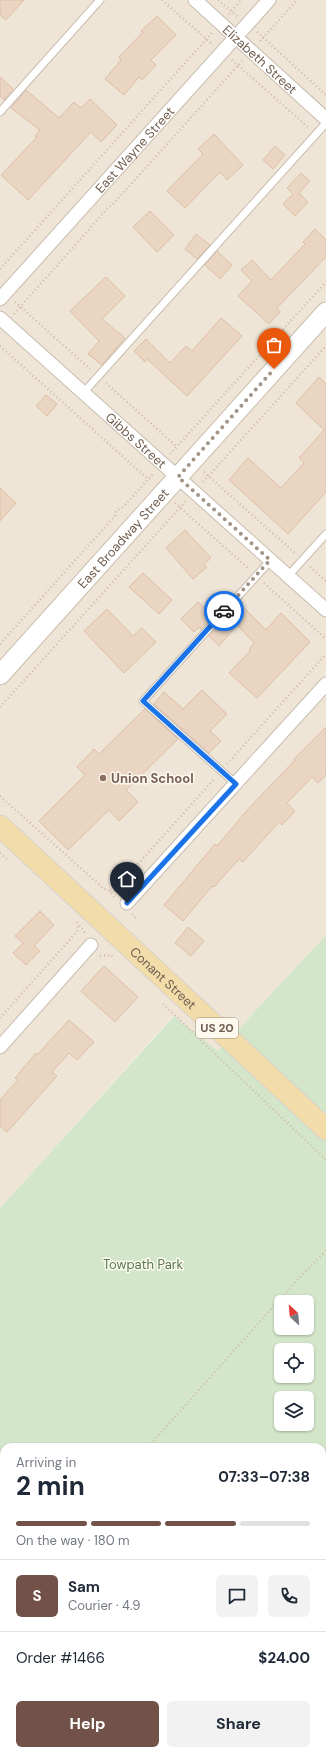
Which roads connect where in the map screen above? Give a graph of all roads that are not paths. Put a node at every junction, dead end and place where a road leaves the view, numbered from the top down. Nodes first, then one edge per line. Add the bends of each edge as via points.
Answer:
1 (100, 0) edge
2 (195, 0) edge
3 (269, 0) edge
4 (236, 37) junction
5 (0, 112) edge
6 (326, 119) edge
7 (326, 123) edge
8 (0, 299) edge
9 (326, 312) edge
10 (3, 320) edge
11 (84, 392) junction
12 (178, 477) junction
13 (326, 534) edge
14 (270, 560) junction
15 (288, 576) junction
16 (324, 603) edge
17 (0, 675) edge
18 (326, 684) edge
19 (236, 784) junction
20 (0, 826) edge
21 (124, 904) road end
22 (91, 945) dead end
23 (0, 1047) edge
24 (326, 1129) edge

1 - 5 lane
2 - 4 street, Elizabeth Street
3 - 4 street, East Wayne Street
4 - 6 street, Elizabeth Street
4 - 8 street, East Wayne Street
7 - 11 lane
9 - 12 street, East Broadway Street
10 - 11 street, Gibbs Street
11 - 12 street, Gibbs Street
12 - 14 street, Gibbs Street
12 - 17 street, East Broadway Street
13 - 15 lane
14 - 15 street, Gibbs Street
14 - 19 lane via 143,701
15 - 16 street, Gibbs Street
18 - 19 street
19 - 21 street
20 - 24 main road, Conant Street / US 20
22 - 23 street

